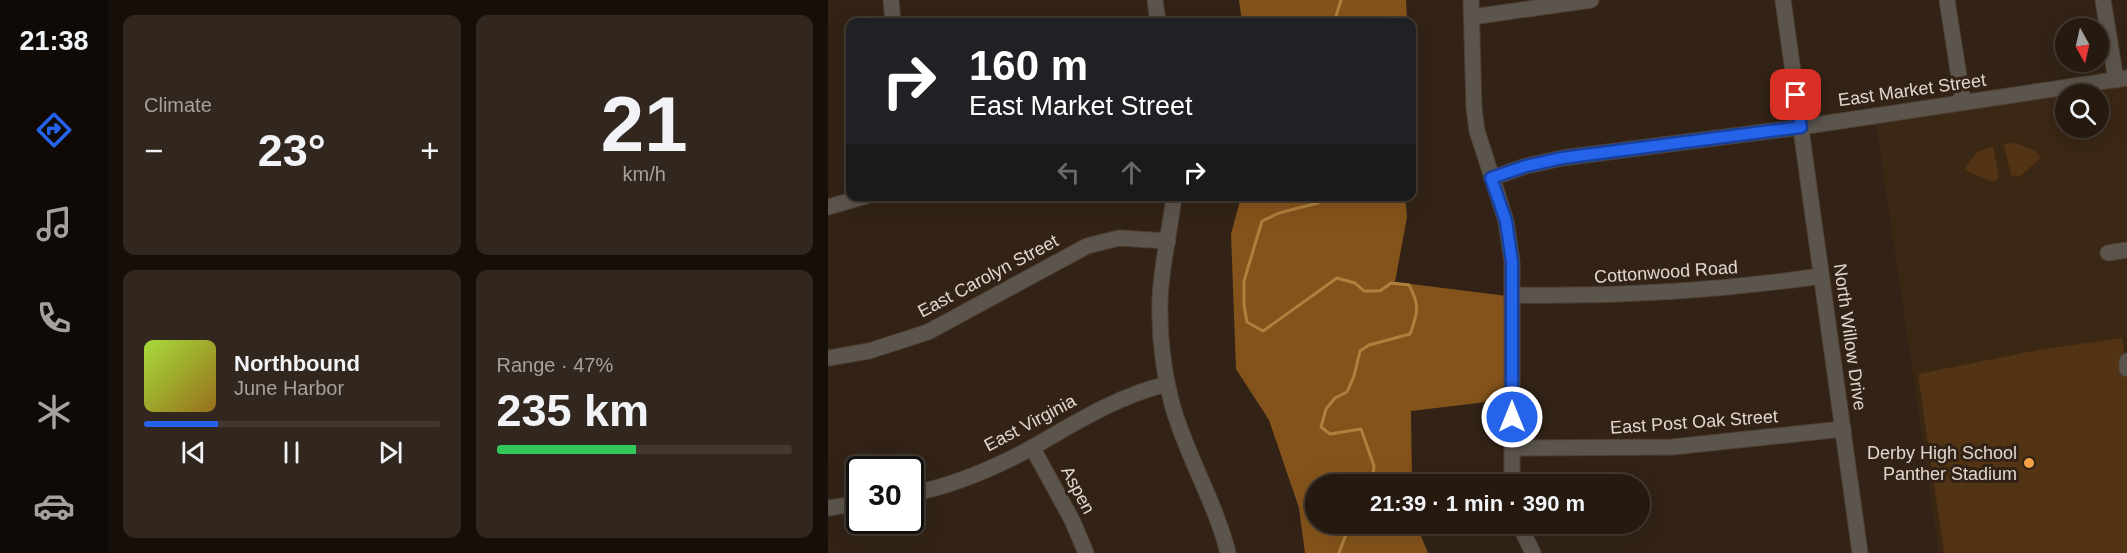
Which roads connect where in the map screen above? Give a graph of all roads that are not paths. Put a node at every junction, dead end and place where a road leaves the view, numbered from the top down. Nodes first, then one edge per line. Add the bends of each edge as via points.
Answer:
1 (891, 0) edge
2 (1155, 0) edge
3 (1470, 0) edge
4 (1591, 0) edge
5 (1783, 0) edge
6 (1947, 0) edge
7 (2103, 0) edge
8 (1472, 17) junction
9 (893, 18) edge
10 (1157, 18) edge
11 (2124, 79) edge
12 (1963, 102) junction
13 (1801, 127) junction
14 (1491, 178) junction
15 (849, 201) edge
16 (1173, 201) edge
17 (828, 207) edge
18 (1168, 241) junction
19 (2127, 250) edge
20 (2108, 253) dead end
21 (1821, 276) junction
22 (1512, 295) junction
23 (828, 358) edge
24 (2127, 361) edge
25 (2127, 369) edge
26 (1167, 384) junction
27 (1843, 429) junction
28 (1032, 447) junction
29 (1512, 448) junction
30 (1512, 474) edge
31 (924, 490) edge
32 (846, 505) edge
33 (828, 508) edge
34 (1524, 534) edge
35 (1086, 553) edge
36 (1228, 553) edge
37 (1533, 553) edge
38 (1860, 553) edge

1 - 9 street
2 - 10 street
3 - 8 street
4 - 8 street
5 - 13 street, North Willow Drive
6 - 12 street
7 - 11 street
8 - 14 street via 1474,108
11 - 12 street, East Market Street
12 - 13 street, East Market Street
13 - 14 street, East Market Street via 1562,158
13 - 21 street, North Willow Drive
14 - 22 street via 1510,240
15 - 17 street
16 - 18 street
18 - 23 street, East Carolyn Street via 1119,238 1087,246 928,332 869,351
18 - 26 street via 1160,308
19 - 20 street
21 - 22 street, Cottonwood Road via 1675,293
21 - 27 street, North Willow Drive
22 - 29 street
24 - 25 street
26 - 28 street, East Virginia via 1107,405
26 - 36 street
27 - 29 street, East Post Oak Street via 1672,447
27 - 38 street, North Willow Drive
28 - 31 street, East Virginia via 951,483
28 - 35 street, Aspen
29 - 30 street
32 - 33 street
34 - 37 street

